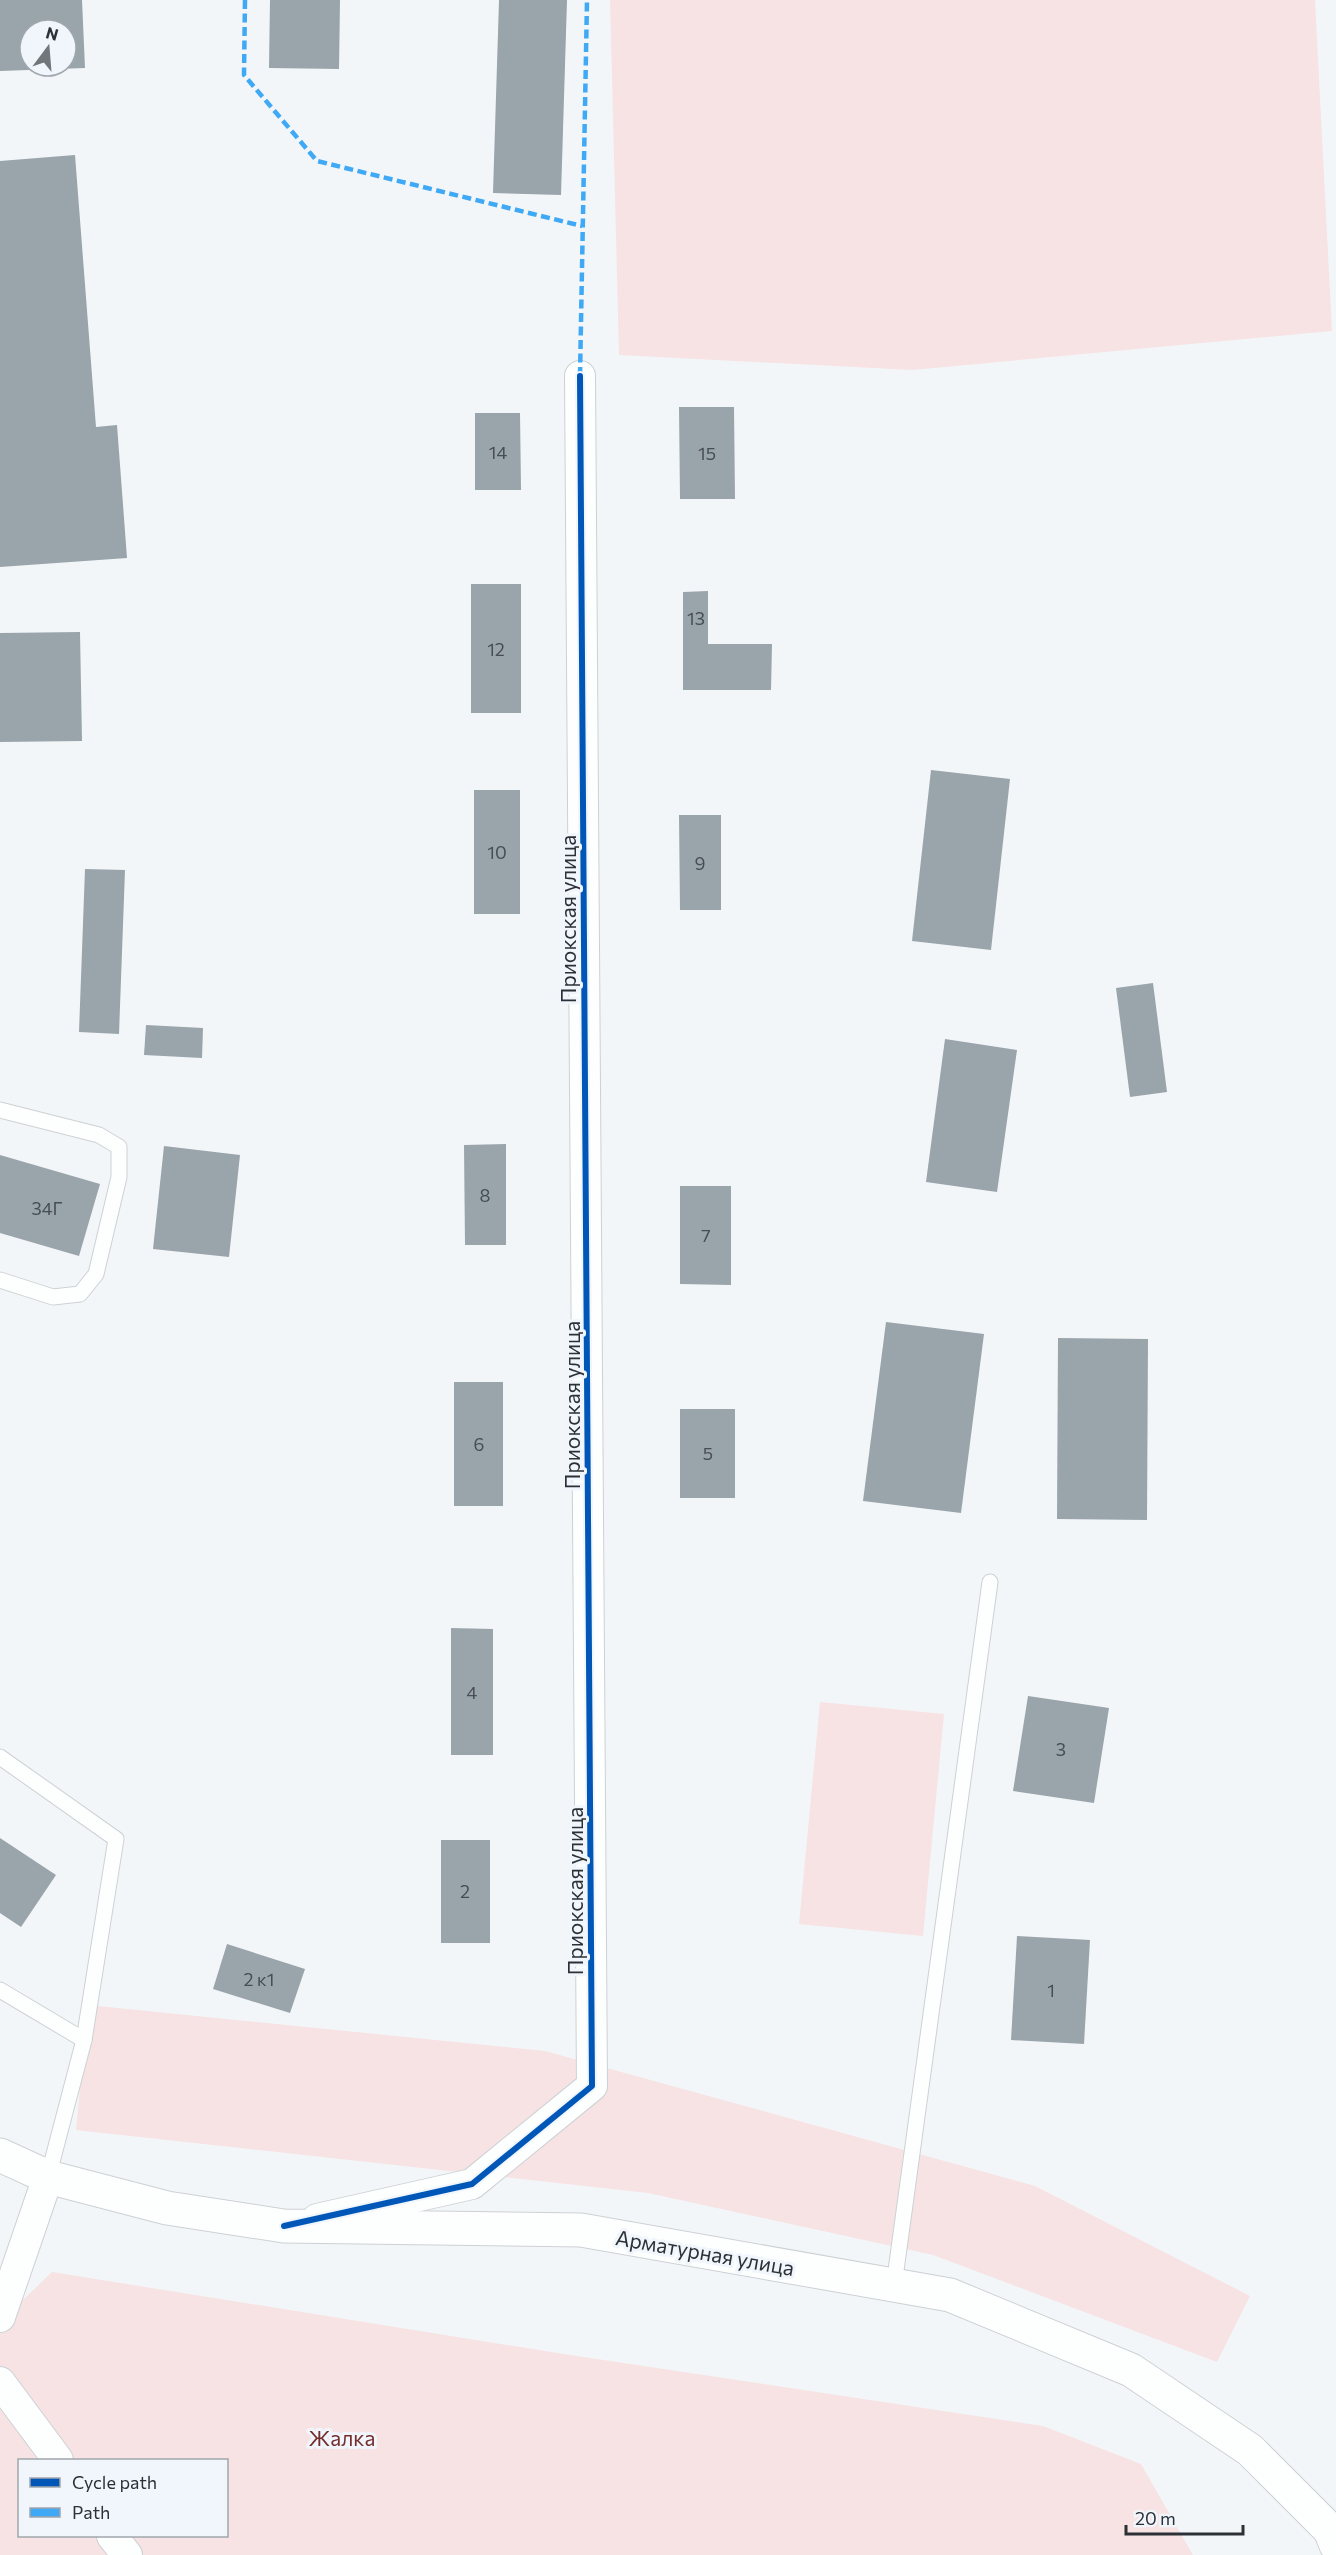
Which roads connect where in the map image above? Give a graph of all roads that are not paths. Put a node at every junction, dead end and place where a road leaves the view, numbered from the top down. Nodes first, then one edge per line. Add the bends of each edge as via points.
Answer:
1 (580, 376) dead end
2 (0, 1110) edge
3 (0, 1280) edge
4 (990, 1582) dead end
5 (0, 1757) edge
6 (0, 1989) edge
7 (84, 2040) junction
8 (0, 2155) edge
9 (48, 2177) junction
10 (284, 2226) junction
11 (894, 2284) junction
12 (0, 2317) edge
13 (0, 2382) edge
14 (56, 2459) edge
15 (114, 2537) edge
16 (1336, 2545) edge
17 (127, 2555) edge

1 - 10 street, Приокская улица via 592,2086 472,2184
2 - 3 lane via 99,1136 118,1147 119,1177 96,1274 80,1294 53,1297
4 - 11 lane
5 - 7 lane via 116,1839
6 - 7 lane
7 - 9 lane
8 - 9 street, Арматурная улица
9 - 10 street, Арматурная улица via 167,2208
9 - 12 street
10 - 11 street, Арматурная улица via 581,2230
11 - 16 street, Арматурная улица via 951,2295 1131,2370 1250,2450 1330,2530
13 - 14 street
15 - 17 street

